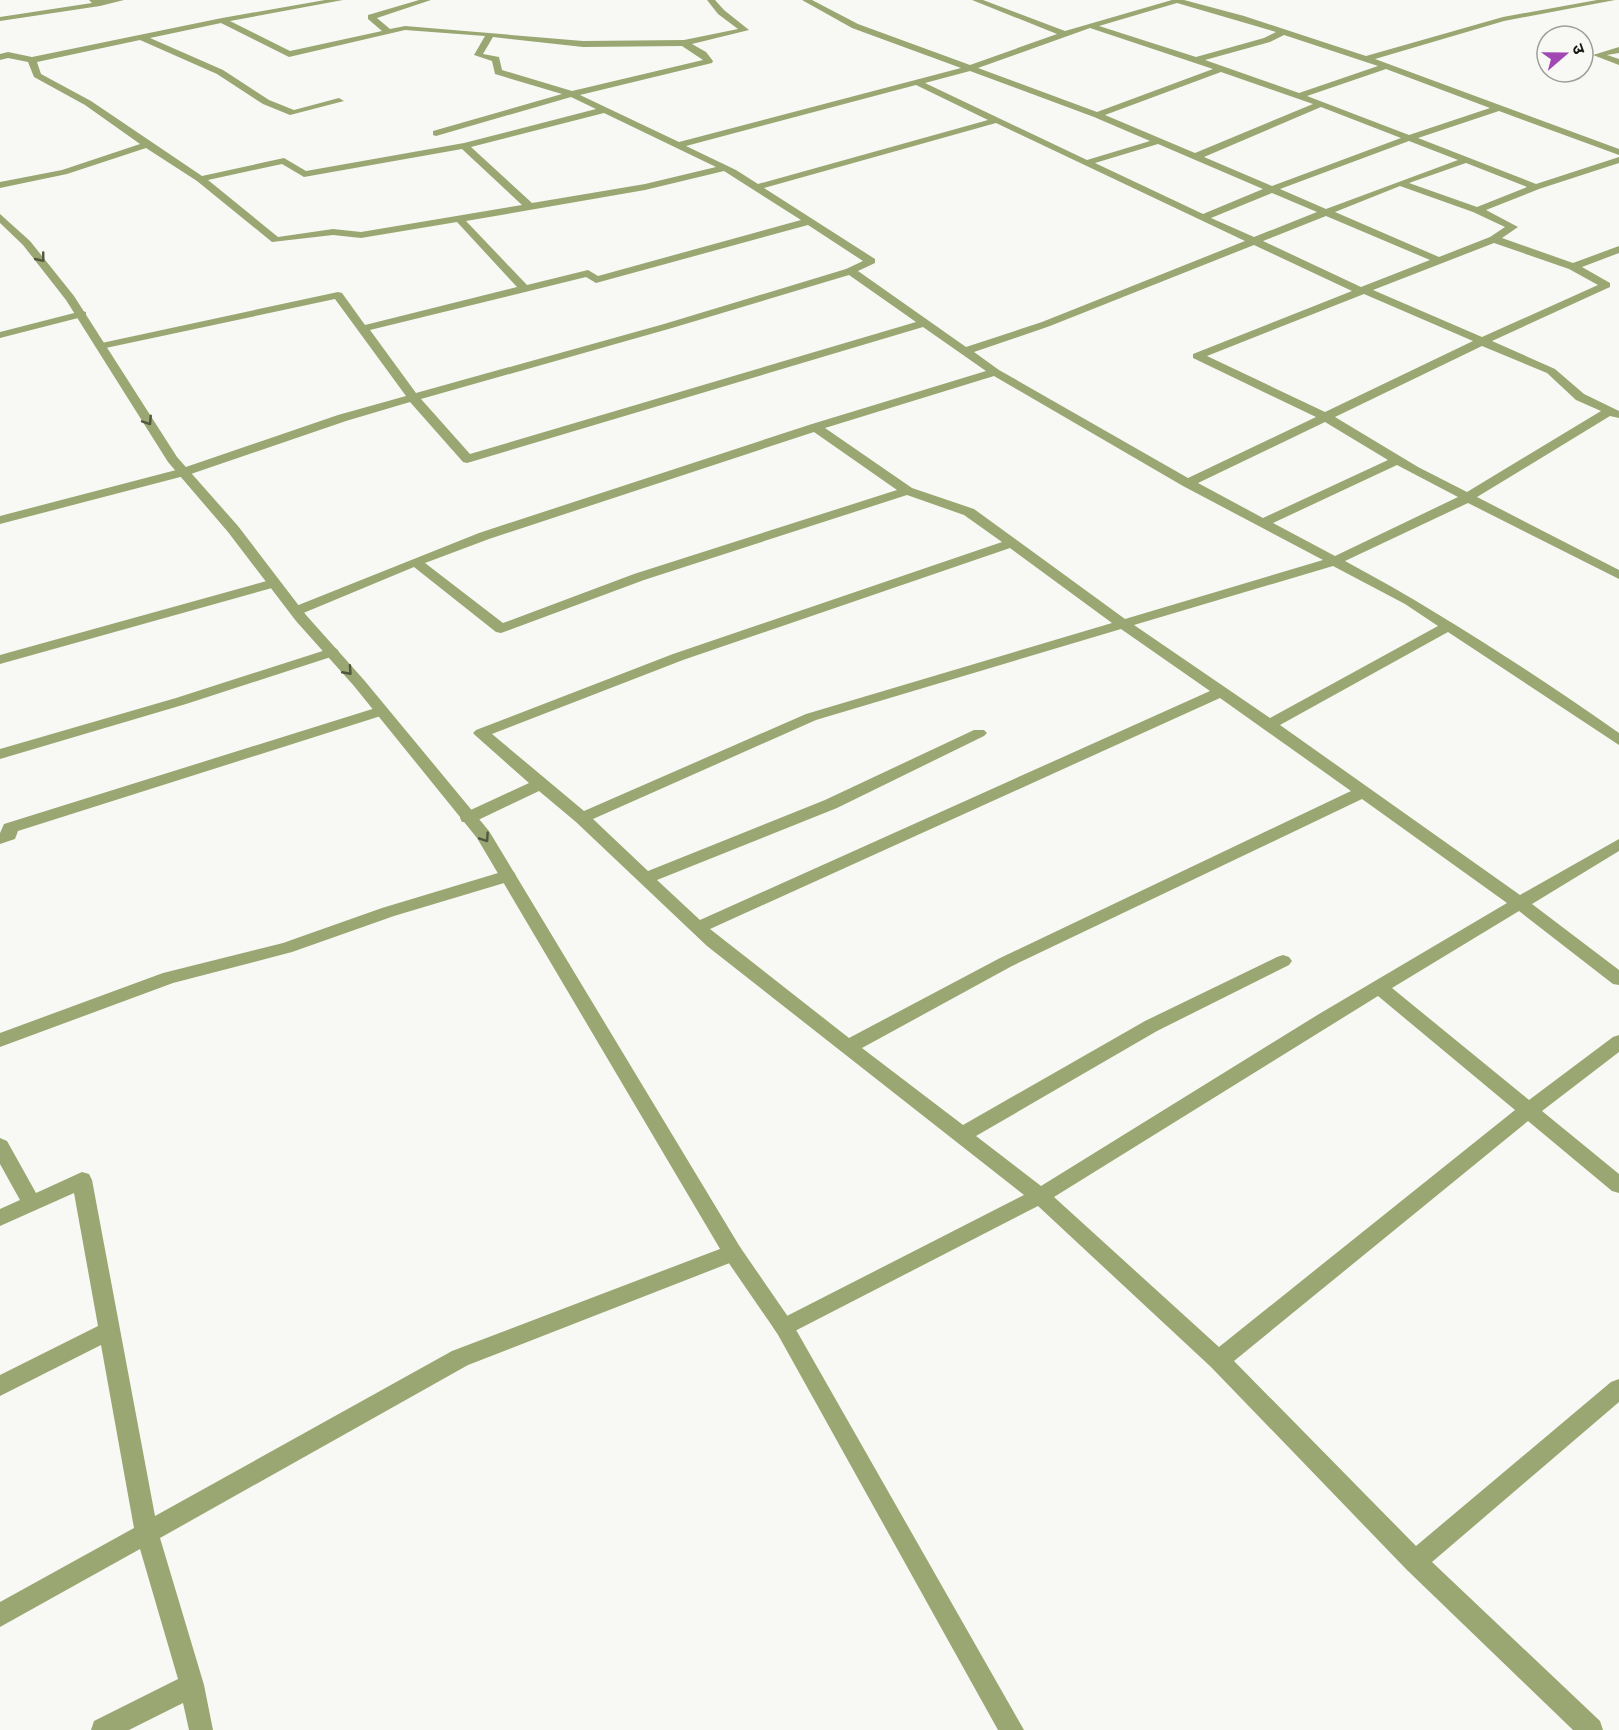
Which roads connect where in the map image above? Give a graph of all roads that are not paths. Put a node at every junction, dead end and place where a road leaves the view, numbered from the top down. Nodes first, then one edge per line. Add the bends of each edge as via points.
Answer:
1 (120, 0) edge
2 (339, 0) edge
3 (427, 0) edge
4 (711, 0) edge
5 (806, 0) edge
6 (976, 0) edge
7 (1179, 0) edge
8 (1611, 0) edge
9 (96, 2) edge
10 (0, 19) edge
11 (222, 20) junction
12 (1091, 26) junction
13 (388, 32) junction
14 (1283, 32) junction
15 (490, 34) junction
16 (1065, 34) junction
17 (141, 37) junction
18 (684, 43) junction
19 (1619, 50) edge
20 (0, 57) edge
21 (1366, 59) junction
22 (32, 60) junction
23 (1196, 60) junction
24 (1619, 62) edge
25 (1385, 67) junction
26 (968, 69) junction
27 (1221, 69) junction
28 (916, 82) junction
29 (572, 94) junction
30 (1299, 96) junction
31 (339, 101) dead end
32 (1321, 104) junction
33 (1499, 108) junction
34 (604, 110) junction
35 (1097, 115) junction
36 (994, 121) junction
37 (436, 133) dead end
38 (1409, 137) junction
39 (1159, 141) junction
40 (147, 145) junction
41 (464, 146) junction
42 (678, 146) junction
43 (1618, 153) edge
44 (1195, 157) junction
45 (1467, 160) junction
46 (1086, 163) junction
47 (725, 168) junction
48 (200, 179) junction
49 (1400, 183) junction
50 (0, 185) edge
51 (757, 187) junction
52 (1536, 187) junction
53 (1272, 189) junction
54 (531, 207) junction
55 (1477, 210) junction
56 (1325, 212) junction
57 (0, 217) edge
58 (1204, 217) junction
59 (459, 219) junction
60 (809, 221) junction
61 (1494, 239) junction
62 (1255, 240) junction
63 (1619, 249) edge
64 (1438, 261) junction
65 (1573, 267) junction
66 (850, 271) junction
67 (1606, 285) junction
68 (525, 289) junction
69 (1362, 290) junction
70 (1619, 292) edge
71 (82, 314) junction
72 (925, 323) junction
73 (362, 329) junction
74 (0, 335) edge
75 (1480, 342) junction
76 (101, 346) junction
77 (965, 351) junction
78 (995, 372) junction
79 (413, 398) junction
80 (1615, 413) edge
81 (1326, 417) junction
82 (816, 427) junction
83 (1397, 460) junction
84 (184, 472) junction
85 (1188, 483) junction
86 (907, 491) junction
87 (1467, 498) junction
88 (0, 520) edge
89 (1264, 522) junction
90 (1012, 543) junction
91 (1334, 561) junction
92 (415, 562) junction
93 (1619, 575) edge
94 (274, 582) junction
95 (296, 611) junction
96 (1124, 625) junction
97 (1448, 626) junction
98 (332, 652) junction
99 (0, 660) edge
100 (1220, 692) junction
101 (382, 711) junction
102 (1269, 725) junction
103 (979, 734) dead end
104 (1619, 740) edge
105 (0, 754) edge
106 (540, 784) junction
107 (1363, 792) junction
108 (468, 818) junction
109 (582, 818) junction
110 (0, 838) edge
111 (1619, 844) edge
112 (508, 876) junction
113 (646, 878) junction
114 (1519, 903) junction
115 (698, 928) junction
116 (1283, 961) dead end
117 (1619, 979) edge
118 (1379, 987) junction
119 (0, 1040) edge
120 (1619, 1042) edge
121 (848, 1047) junction
122 (1529, 1110) junction
123 (962, 1135) junction
124 (0, 1146) edge
125 (1619, 1185) edge
126 (1040, 1196) junction
127 (32, 1204) junction
128 (0, 1218) edge
129 (733, 1253) junction
130 (784, 1327) junction
131 (109, 1331) junction
132 (1219, 1360) junction
133 (0, 1386) edge
134 (1619, 1389) edge
135 (147, 1534) junction
136 (1415, 1562) junction
137 (0, 1615) edge
138 (192, 1685) junction
139 (103, 1730) edge
140 (201, 1730) edge
141 (1012, 1730) edge
142 (1591, 1730) edge

1 - 9 street
2 - 11 street
3 - 13 street via 371,17
4 - 18 street via 745,30
5 - 26 street via 855,26
6 - 16 street
7 - 12 street
7 - 14 street
8 - 21 street via 1503,19
9 - 10 street
11 - 13 street via 289,54
11 - 17 street
12 - 16 street
12 - 23 street
13 - 15 street via 405,28
14 - 21 street
14 - 23 street via 1268,40
15 - 18 street via 584,44
15 - 29 street via 478,55 496,59 498,72
16 - 26 street
17 - 22 street
17 - 31 street via 220,72 266,102 293,113
18 - 29 street via 709,61
19 - 24 street via 1597,55
20 - 22 street
21 - 25 street
22 - 40 street via 37,75 88,103
23 - 27 street
25 - 30 street
25 - 33 street
26 - 28 street
26 - 35 street
27 - 30 street
27 - 35 street
28 - 36 street
28 - 42 street
29 - 34 street
29 - 37 street
30 - 32 street
32 - 38 street
32 - 44 street
33 - 38 street
33 - 43 street
34 - 41 street
34 - 42 street
35 - 39 street
36 - 46 street
36 - 51 street
38 - 45 street
38 - 53 street
39 - 44 street
39 - 46 street
40 - 48 street
40 - 50 street via 64,172
41 - 48 street via 304,174 284,161
41 - 54 street
42 - 47 street
43 - 52 street
44 - 53 street
45 - 49 street
45 - 52 street
46 - 58 street
47 - 51 street
47 - 54 street
48 - 59 street via 276,240 333,232 361,235
49 - 55 street
49 - 56 street
51 - 60 street
52 - 55 street
53 - 56 street
53 - 58 street
54 - 59 street
55 - 61 street via 1514,227
56 - 62 street
56 - 64 street
57 -> 71 street via 25,240
58 - 62 street
59 - 68 street
60 - 66 street via 871,261
60 - 68 street via 596,280 588,273
61 - 64 street
61 - 65 street
62 - 69 street
62 - 77 street via 1046,324
63 - 65 street
64 - 69 street
65 - 67 street
66 - 72 street
66 - 79 street
67 - 70 street
67 - 75 street
68 - 73 street
69 - 75 street
69 - 81 street via 1197,356
71 - 74 street
71 - 76 street
72 - 77 street
72 - 79 street via 467,459
73 - 76 street via 338,295
73 - 79 street
75 - 80 street via 1551,371 1580,397
75 - 81 street
76 -> 84 street via 166,451
77 - 78 street
78 - 82 street
78 - 85 street
79 - 84 street
80 - 87 street
81 - 83 street
81 - 85 street
82 - 86 street
82 - 92 street
83 - 87 street
83 - 89 street
84 - 88 street
84 - 94 street
85 - 89 street
86 - 90 street via 969,512
86 - 92 street via 639,577 501,628
87 - 91 street
87 - 93 street
89 - 91 street
90 - 96 street
90 - 106 street via 690,653 481,733
91 - 96 street
91 - 97 street
92 - 95 street
94 - 95 street
94 - 99 street
95 - 98 street
96 - 100 street
96 - 109 street via 811,717
97 - 102 street
97 - 104 street
98 -> 101 street
98 - 105 street
100 - 102 street
100 - 115 street
101 - 108 street
101 - 110 street via 10,828 9,836
102 - 107 street
103 - 113 street via 831,804
106 - 108 street
106 - 109 street
107 - 114 street
107 - 121 street via 1006,962
108 -> 112 street
109 - 113 street
111 - 114 street
112 - 119 street via 286,948 169,978
112 - 129 street
113 - 115 street
114 - 117 street
114 - 118 street
115 - 121 street
116 - 123 street via 1151,1026
118 - 122 street
118 - 126 street
120 - 122 street
121 - 123 street
122 - 125 street
122 - 132 street
123 - 126 street
124 - 127 street
126 - 130 street
126 - 132 street
127 - 128 street
127 - 131 street via 82,1179
129 - 130 street
129 - 135 street via 460,1358
130 - 141 street
131 - 133 street
131 - 135 street
132 - 136 street
134 - 136 street
135 - 137 street
135 - 138 street
136 - 142 street
138 - 139 street
138 - 140 street

